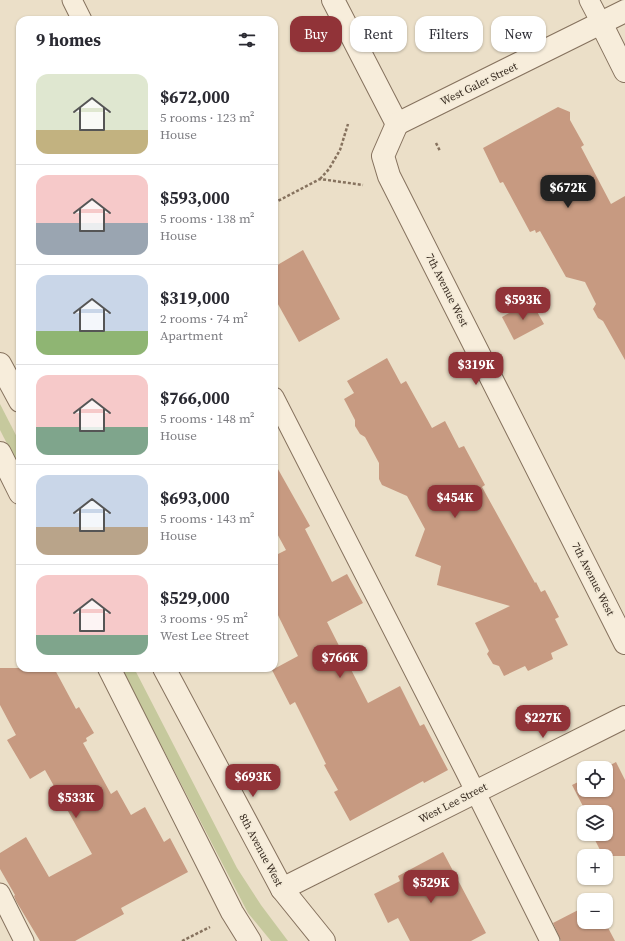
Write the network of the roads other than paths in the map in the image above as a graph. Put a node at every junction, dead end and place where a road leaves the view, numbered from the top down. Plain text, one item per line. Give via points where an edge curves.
1 (72, 0) edge
2 (332, 0) edge
3 (589, 0) edge
4 (625, 11) edge
5 (80, 16) edge
6 (601, 23) junction
7 (625, 71) edge
8 (397, 124) junction
9 (0, 364) edge
10 (16, 394) edge
11 (278, 405) edge
12 (0, 453) edge
13 (16, 485) edge
14 (625, 643) edge
15 (111, 672) edge
16 (166, 672) edge
17 (625, 717) edge
18 (475, 791) junction
19 (282, 889) junction
20 (0, 893) edge
21 (24, 941) edge
22 (250, 941) edge
23 (324, 941) edge
24 (550, 941) edge

1 - 5 lane
2 - 8 street
3 - 6 lane
4 - 6 street, West Galer Street
6 - 7 street
6 - 8 street, West Galer Street
8 - 14 street, 7th Avenue West via 383,156 389,176
9 - 10 street
11 - 18 lane
12 - 13 street
15 - 22 street via 232,912
16 - 19 street, 8th Avenue West
17 - 18 street, West Lee Street
18 - 19 street, West Lee Street
18 - 24 lane
19 - 23 street, 8th Avenue West
20 - 21 lane

